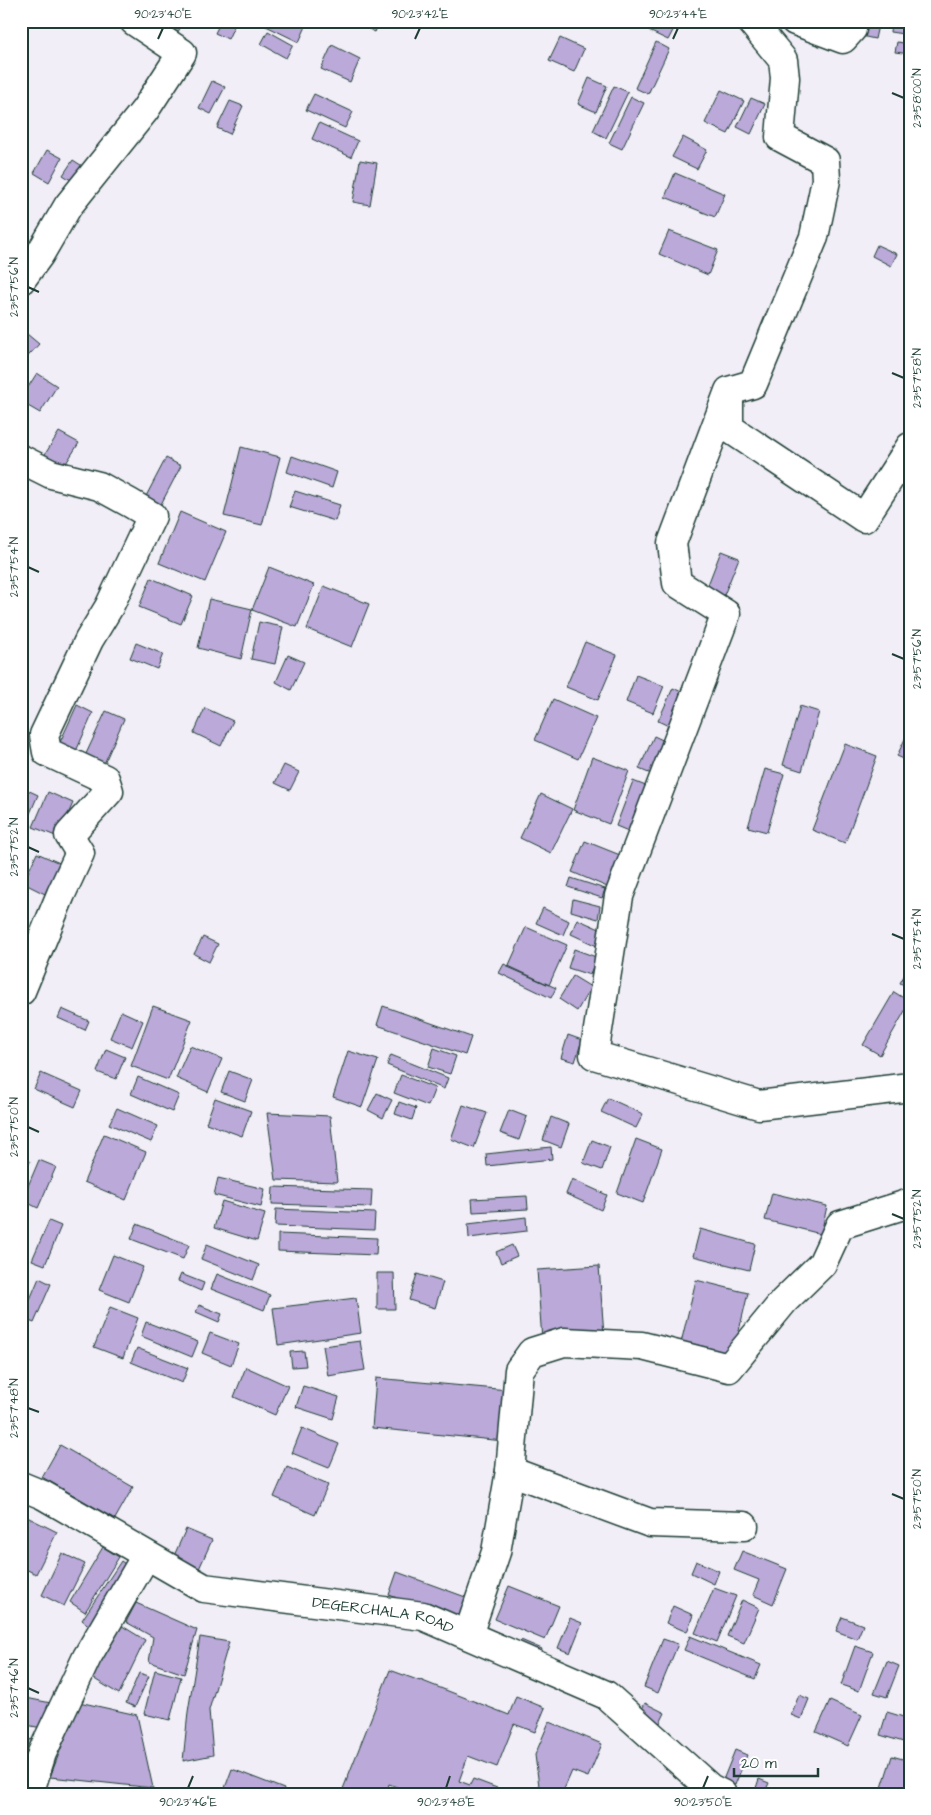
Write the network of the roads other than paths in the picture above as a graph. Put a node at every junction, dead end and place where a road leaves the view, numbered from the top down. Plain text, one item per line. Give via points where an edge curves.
1 (134, 21) edge
2 (751, 21) edge
3 (784, 21) edge
4 (795, 21) edge
5 (852, 29) dead end
6 (773, 48) junction
7 (21, 280) edge
8 (729, 392) junction
9 (910, 448) edge
10 (21, 458) edge
11 (21, 992) edge
12 (910, 1088) edge
13 (910, 1203) edge
14 (510, 1471) junction
15 (21, 1486) edge
16 (744, 1526) dead end
17 (140, 1566) dead end
18 (468, 1635) junction
19 (29, 1794) edge
20 (722, 1794) edge

1 - 7 street via 182,53 144,110 68,206
2 - 6 street
3 - 6 street
4 - 5 street via 843,39
6 - 8 street via 783,60 785,78 780,137 825,162 826,180 814,237 753,384
8 - 9 street via 729,428 864,518
8 - 12 street via 672,543 677,583 726,614 619,896 594,1055 759,1104
10 - 11 street via 51,474 98,486 152,516 44,735 47,752 105,779 109,791 69,835 80,853
13 - 14 street via 840,1225 822,1264 784,1301 729,1368 642,1346 564,1342 532,1352 519,1370
14 - 16 street via 650,1523
14 - 18 street via 496,1552
15 - 18 street, DEGERCHALA ROAD via 43,1495 204,1588 423,1616
17 - 19 street via 87,1657 42,1753
18 - 20 street, DEGERCHALA ROAD via 606,1695 710,1788

